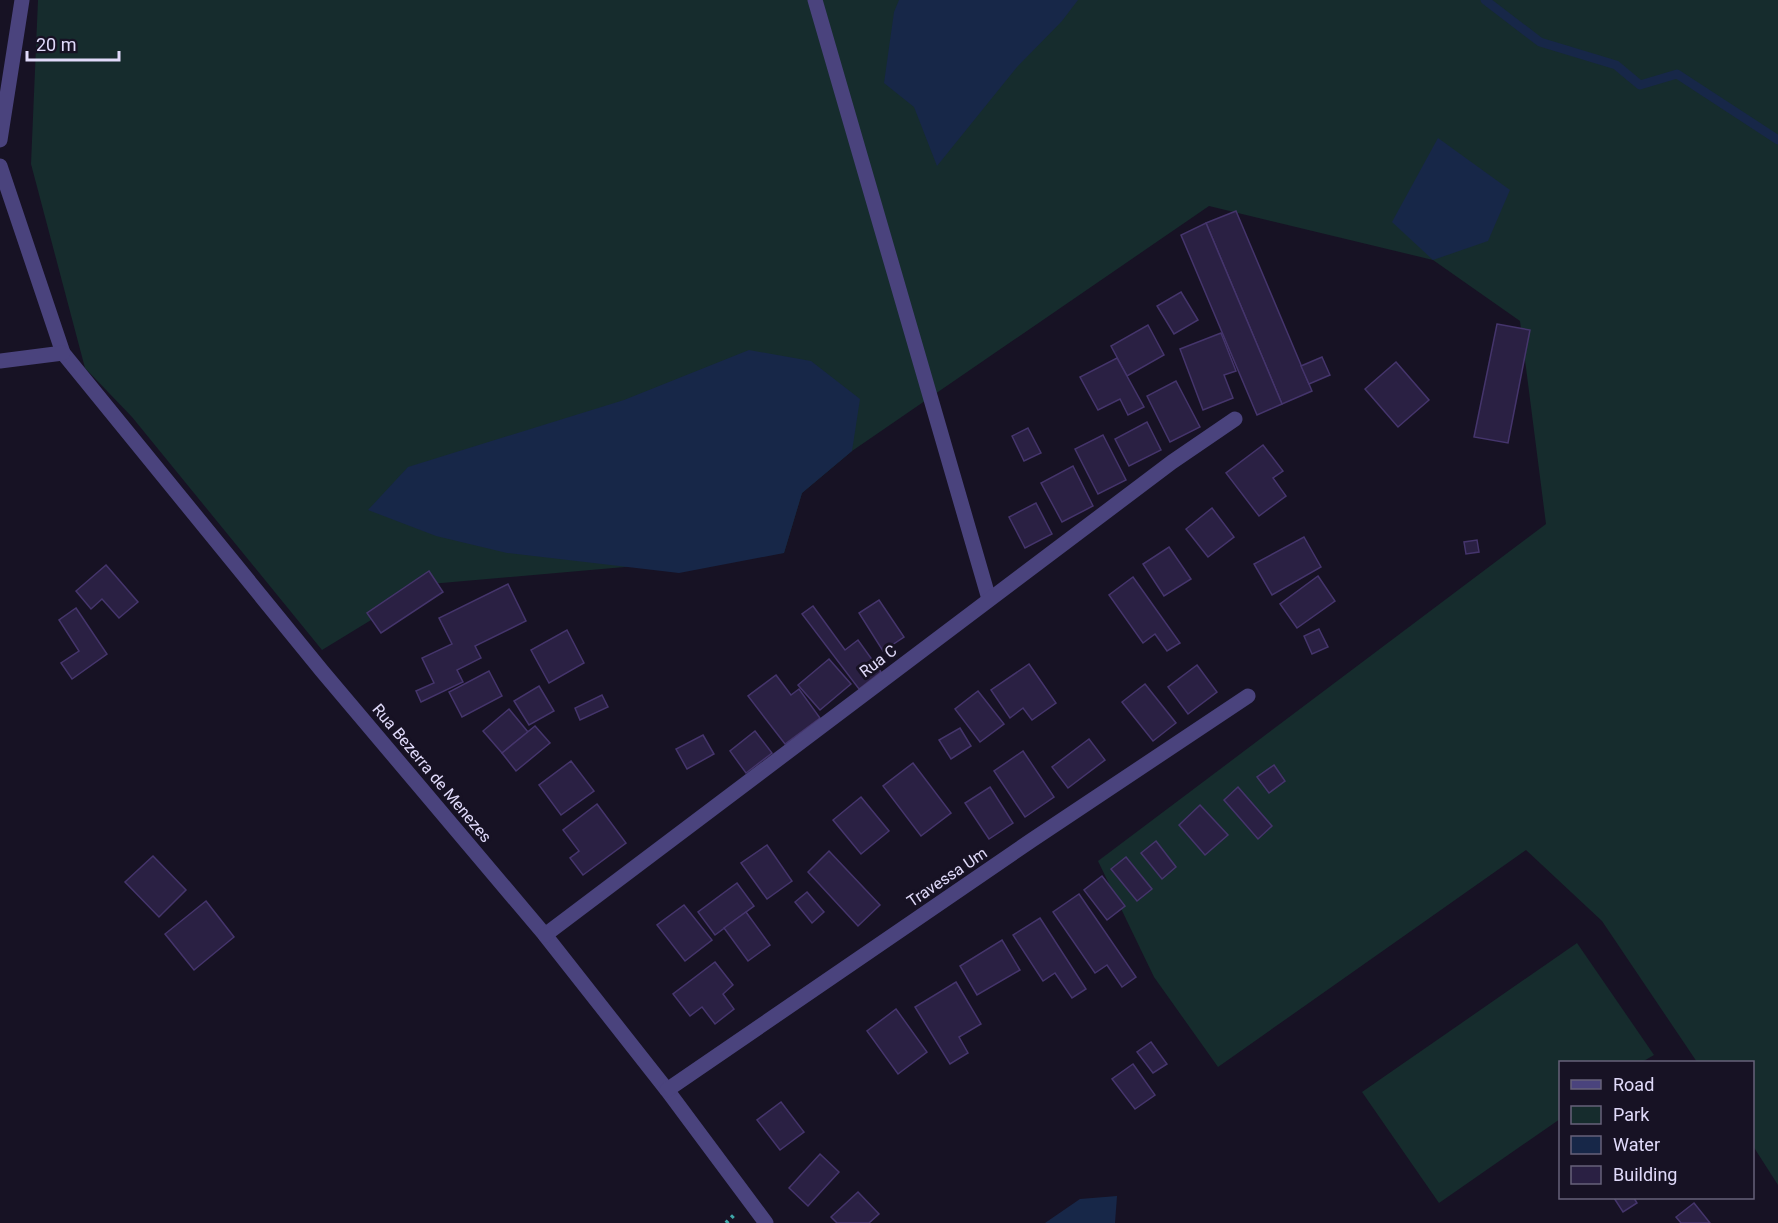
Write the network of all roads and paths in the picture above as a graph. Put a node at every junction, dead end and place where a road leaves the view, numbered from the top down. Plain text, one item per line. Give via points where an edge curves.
1 (22, 0) edge
2 (815, 0) edge
3 (0, 140) edge
4 (0, 166) edge
5 (63, 353) junction
6 (0, 362) edge
7 (1235, 419) dead end
8 (989, 599) junction
9 (1248, 696) dead end
10 (545, 935) junction
11 (667, 1090) junction
12 (766, 1223) edge

1 - 3 street
2 - 8 street
4 - 5 street
5 - 6 street
5 - 10 street, Rua Bezerra de Menezes via 315,662
7 - 8 street, Rua C
8 - 10 street, Rua C
9 - 11 street, Travessa Um
10 - 11 street, Rua Bezerra de Menezes
11 - 12 street, Rua Bezerra de Menezes

